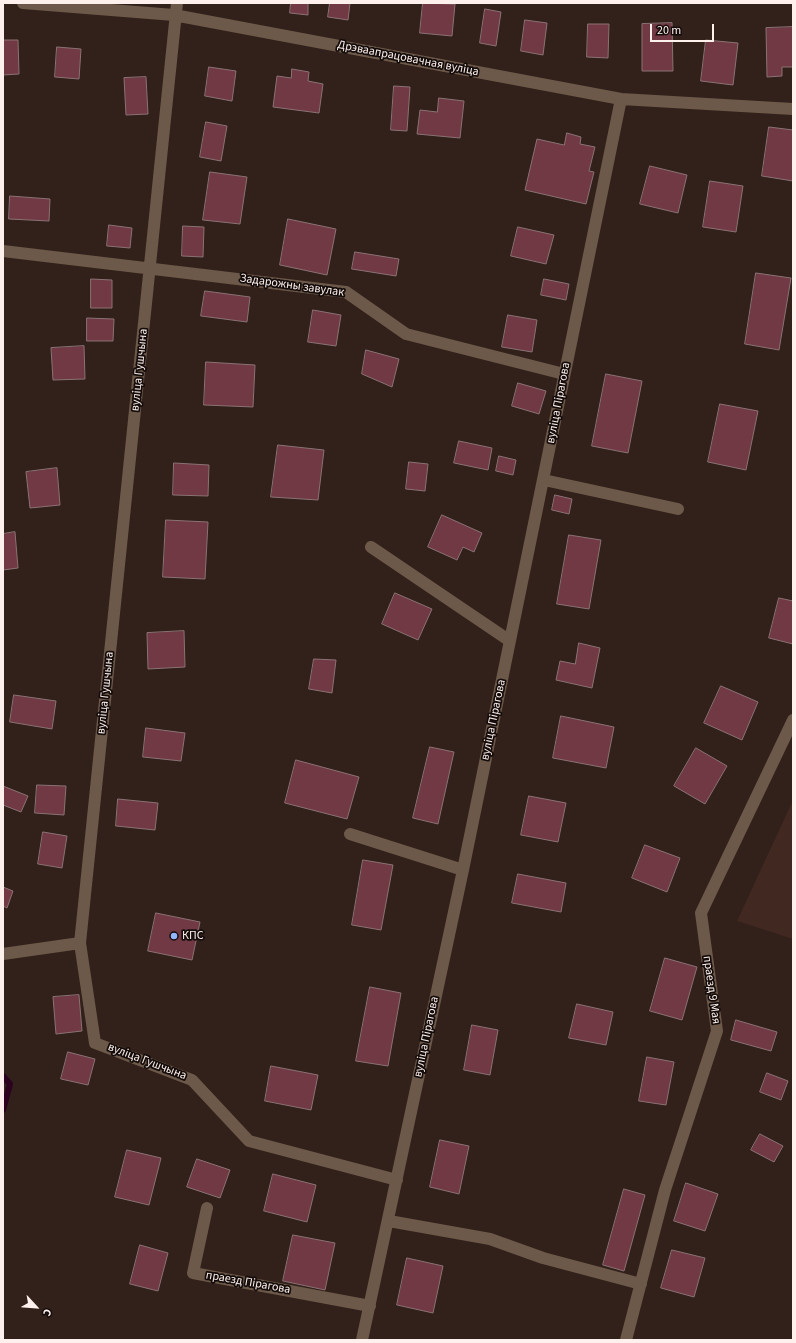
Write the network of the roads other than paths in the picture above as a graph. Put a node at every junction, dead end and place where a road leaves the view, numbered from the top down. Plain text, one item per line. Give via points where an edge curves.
1 (23, 3) edge
2 (177, 3) edge
3 (174, 15) junction
4 (621, 99) junction
5 (793, 109) edge
6 (3, 251) edge
7 (150, 268) junction
8 (564, 374) junction
9 (544, 480) junction
10 (678, 509) dead end
11 (371, 547) dead end
12 (510, 641) junction
13 (793, 720) edge
14 (350, 834) dead end
15 (463, 870) junction
16 (80, 942) junction
17 (3, 954) edge
18 (397, 1180) junction
19 (207, 1208) dead end
20 (389, 1221) junction
21 (641, 1284) junction
22 (370, 1306) junction
23 (362, 1340) edge
24 (626, 1340) edge

1 - 3 street, Дрэваапрацовачная вуліца
2 - 3 street, вуліца Гушчына
3 - 4 street, Дрэваапрацовачная вуліца
3 - 7 street, вуліца Гушчына
4 - 5 street, Дрэваапрацовачная вуліца
4 - 8 street, вуліца Пірагова
6 - 7 street, Задарожны завулак
7 - 8 street, Задарожны завулак via 346,292 406,334
7 - 16 street, вуліца Гушчына
8 - 9 street, вуліца Пірагова
9 - 10 street
9 - 12 street, вуліца Пірагова
11 - 12 street
12 - 15 street, вуліца Пірагова
13 - 21 street, праезд 9 Мая via 701,913 717,1031 665,1190
14 - 15 street
15 - 18 street, вуліца Пірагова
16 - 17 street
16 - 18 street, вуліца Гушчына via 95,1043 192,1080 249,1141
18 - 20 street, вуліца Пірагова
19 - 22 street, праезд Пірагова via 193,1273
20 - 21 street via 490,1238 543,1258
20 - 22 street, вуліца Пірагова
21 - 24 street, праезд 9 Мая
22 - 23 street, вуліца Пірагова

